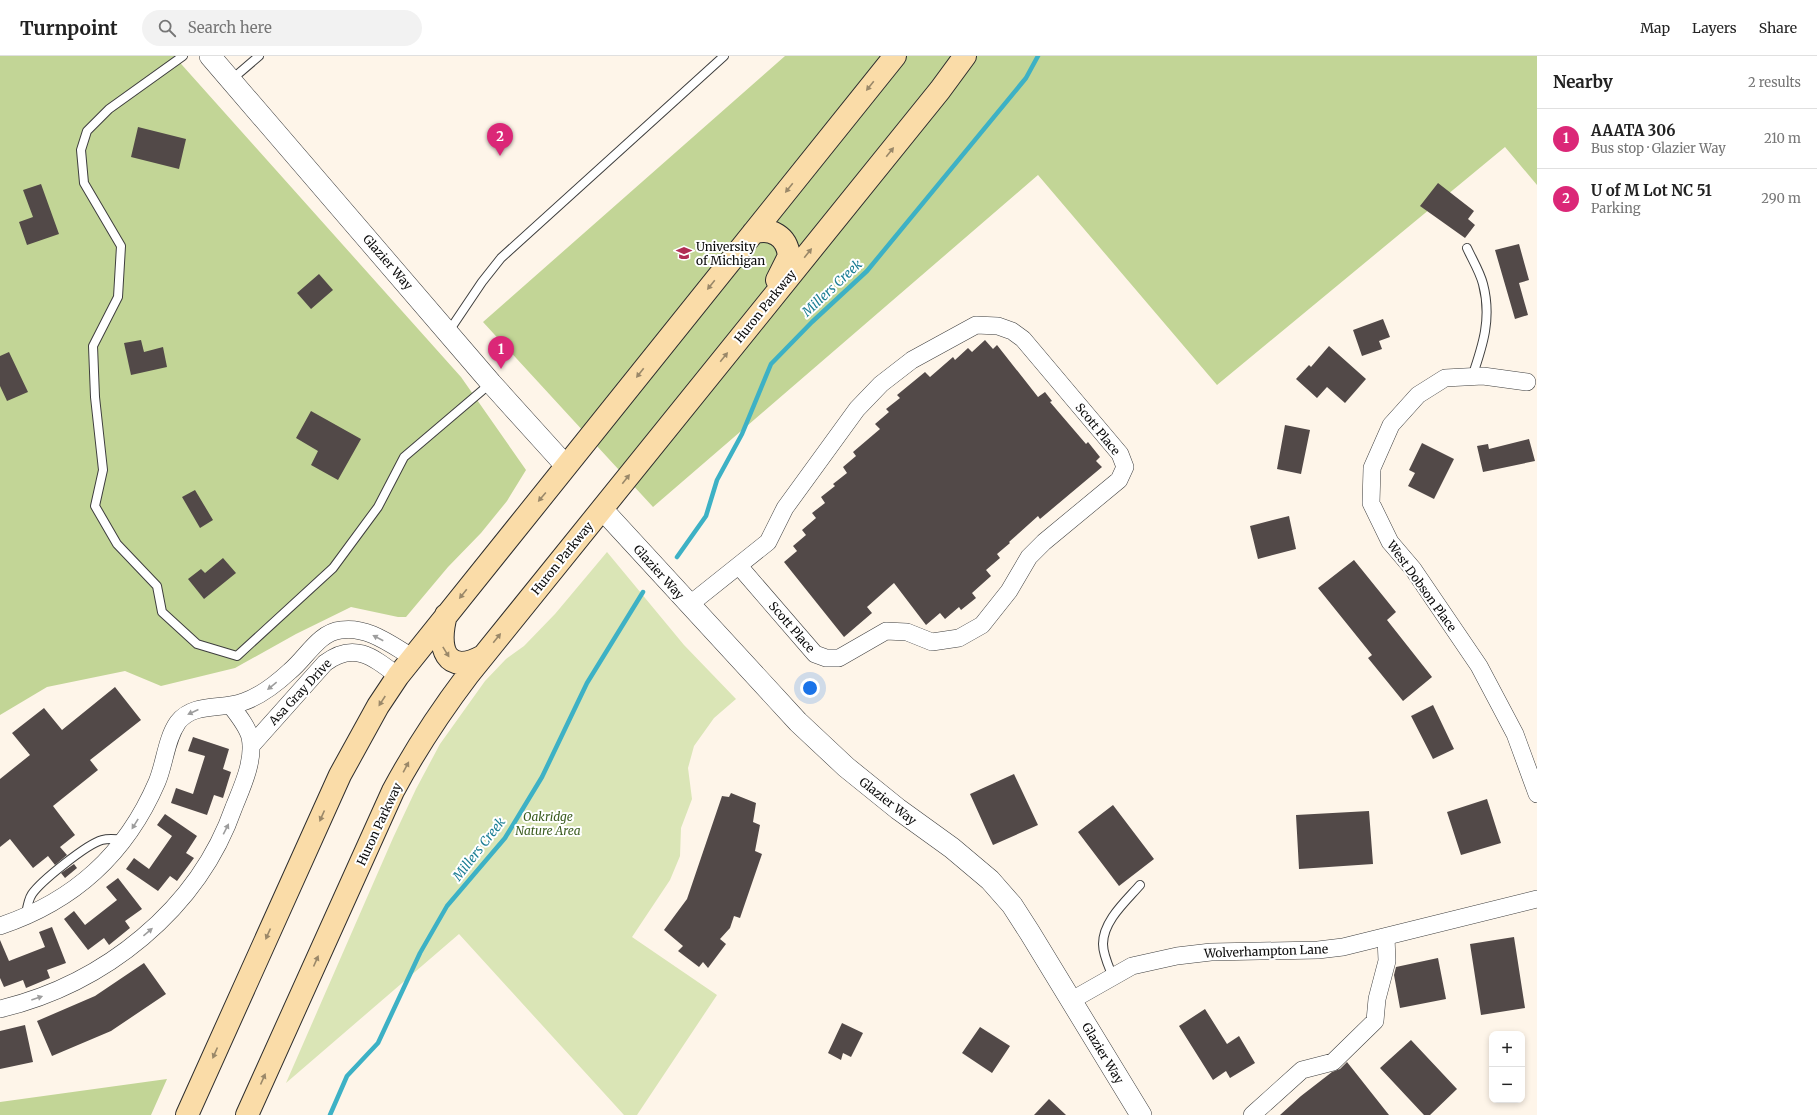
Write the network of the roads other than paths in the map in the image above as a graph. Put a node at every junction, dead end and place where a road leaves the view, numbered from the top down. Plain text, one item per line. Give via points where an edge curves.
1 (183, 56) edge
2 (210, 56) edge
3 (259, 56) edge
4 (724, 56) edge
5 (895, 56) edge
6 (965, 56) edge
7 (231, 80) junction
8 (753, 233) junction
9 (1467, 248) dead end
10 (757, 316) junction
11 (448, 332) junction
12 (1472, 377) junction
13 (1527, 382) dead end
14 (491, 383) junction
15 (566, 466) junction
16 (602, 509) junction
17 (739, 566) junction
18 (689, 605) junction
19 (446, 615) junction
20 (483, 656) junction
21 (412, 657) junction
22 (398, 676) junction
23 (231, 706) junction
24 (250, 746) junction
25 (1537, 794) edge
26 (125, 840) junction
27 (1140, 885) dead end
28 (1537, 899) edge
29 (26, 915) junction
30 (0, 926) edge
31 (1386, 937) junction
32 (1112, 977) junction
33 (1072, 1000) junction
34 (0, 1009) edge
35 (187, 1115) edge
36 (247, 1115) edge
37 (1141, 1115) edge
38 (1252, 1115) edge

1 - 14 lane via 109,109 87,131 81,150 84,183 121,246 118,297 93,346 95,398 103,470 95,506 117,544 157,586 162,612 197,644 237,656 333,568 378,507 404,457
2 - 7 street, Glazier Way
3 - 7 lane
4 - 11 lane via 501,258
5 -> 8 main road
10 -> 6 main road, Huron Parkway
7 - 11 street, Glazier Way
8 - 10 main road via 766,230 777,234 786,244 789,256
8 -> 15 main road
9 - 12 lane via 1483,284 1488,314 1485,336
16 -> 10 main road, Huron Parkway
11 - 14 street, Glazier Way
12 - 13 street, West Dobson Place
12 - 25 street, West Dobson Place via 1445,378 1418,395 1391,425 1372,468 1371,503 1390,542 1413,569 1479,666 1515,734
14 - 15 street, Glazier Way
15 -> 19 main road
16 - 18 street, Glazier Way
20 -> 16 main road, Huron Parkway
17 - 17 street, Scott Place via 768,542 785,508 857,409 881,384 912,360 976,325 998,326 1012,331 1023,339 1120,454 1125,467 1119,480 1029,556 1009,591 982,625 959,638 932,642 907,632 886,631 839,658 826,658 815,654
17 - 18 street, Scott Place
18 - 33 street, Glazier Way via 798,722 846,768 990,880 1016,911
19 -> 20 main road via 442,643 449,657 463,664
19 - 21 main road
36 -> 20 main road, Huron Parkway via 393,791 441,711
21 - 22 main road
21 -> 23 street, Asa Gray Drive via 371,634 354,628 338,630 329,633 317,643 291,671 266,691
22 - 24 street, Asa Gray Drive via 380,662 362,653 348,652 336,655 325,663
22 -> 35 main road via 340,775
23 - 24 street via 246,728
23 -> 26 street, Asa Gray Drive via 201,708 189,713 179,722 172,735 158,780
34 -> 24 street via 51,993 86,977 117,958 179,903 210,858 230,820 244,780
26 - 29 street, Asa Gray Drive via 104,864 81,884 57,900
26 - 29 lane via 102,840 86,848 46,879 31,895
27 - 32 lane via 1116,912 1106,928 1103,944
28 - 31 street, Wolverhampton Lane
29 - 30 street, Asa Gray Drive
31 - 32 street, Wolverhampton Lane via 1318,950 1210,952 1177,956 1132,966
31 - 38 street via 1387,961 1377,999 1375,1021 1333,1062 1302,1070
32 - 33 street, Wolverhampton Lane
33 - 37 street, Glazier Way

